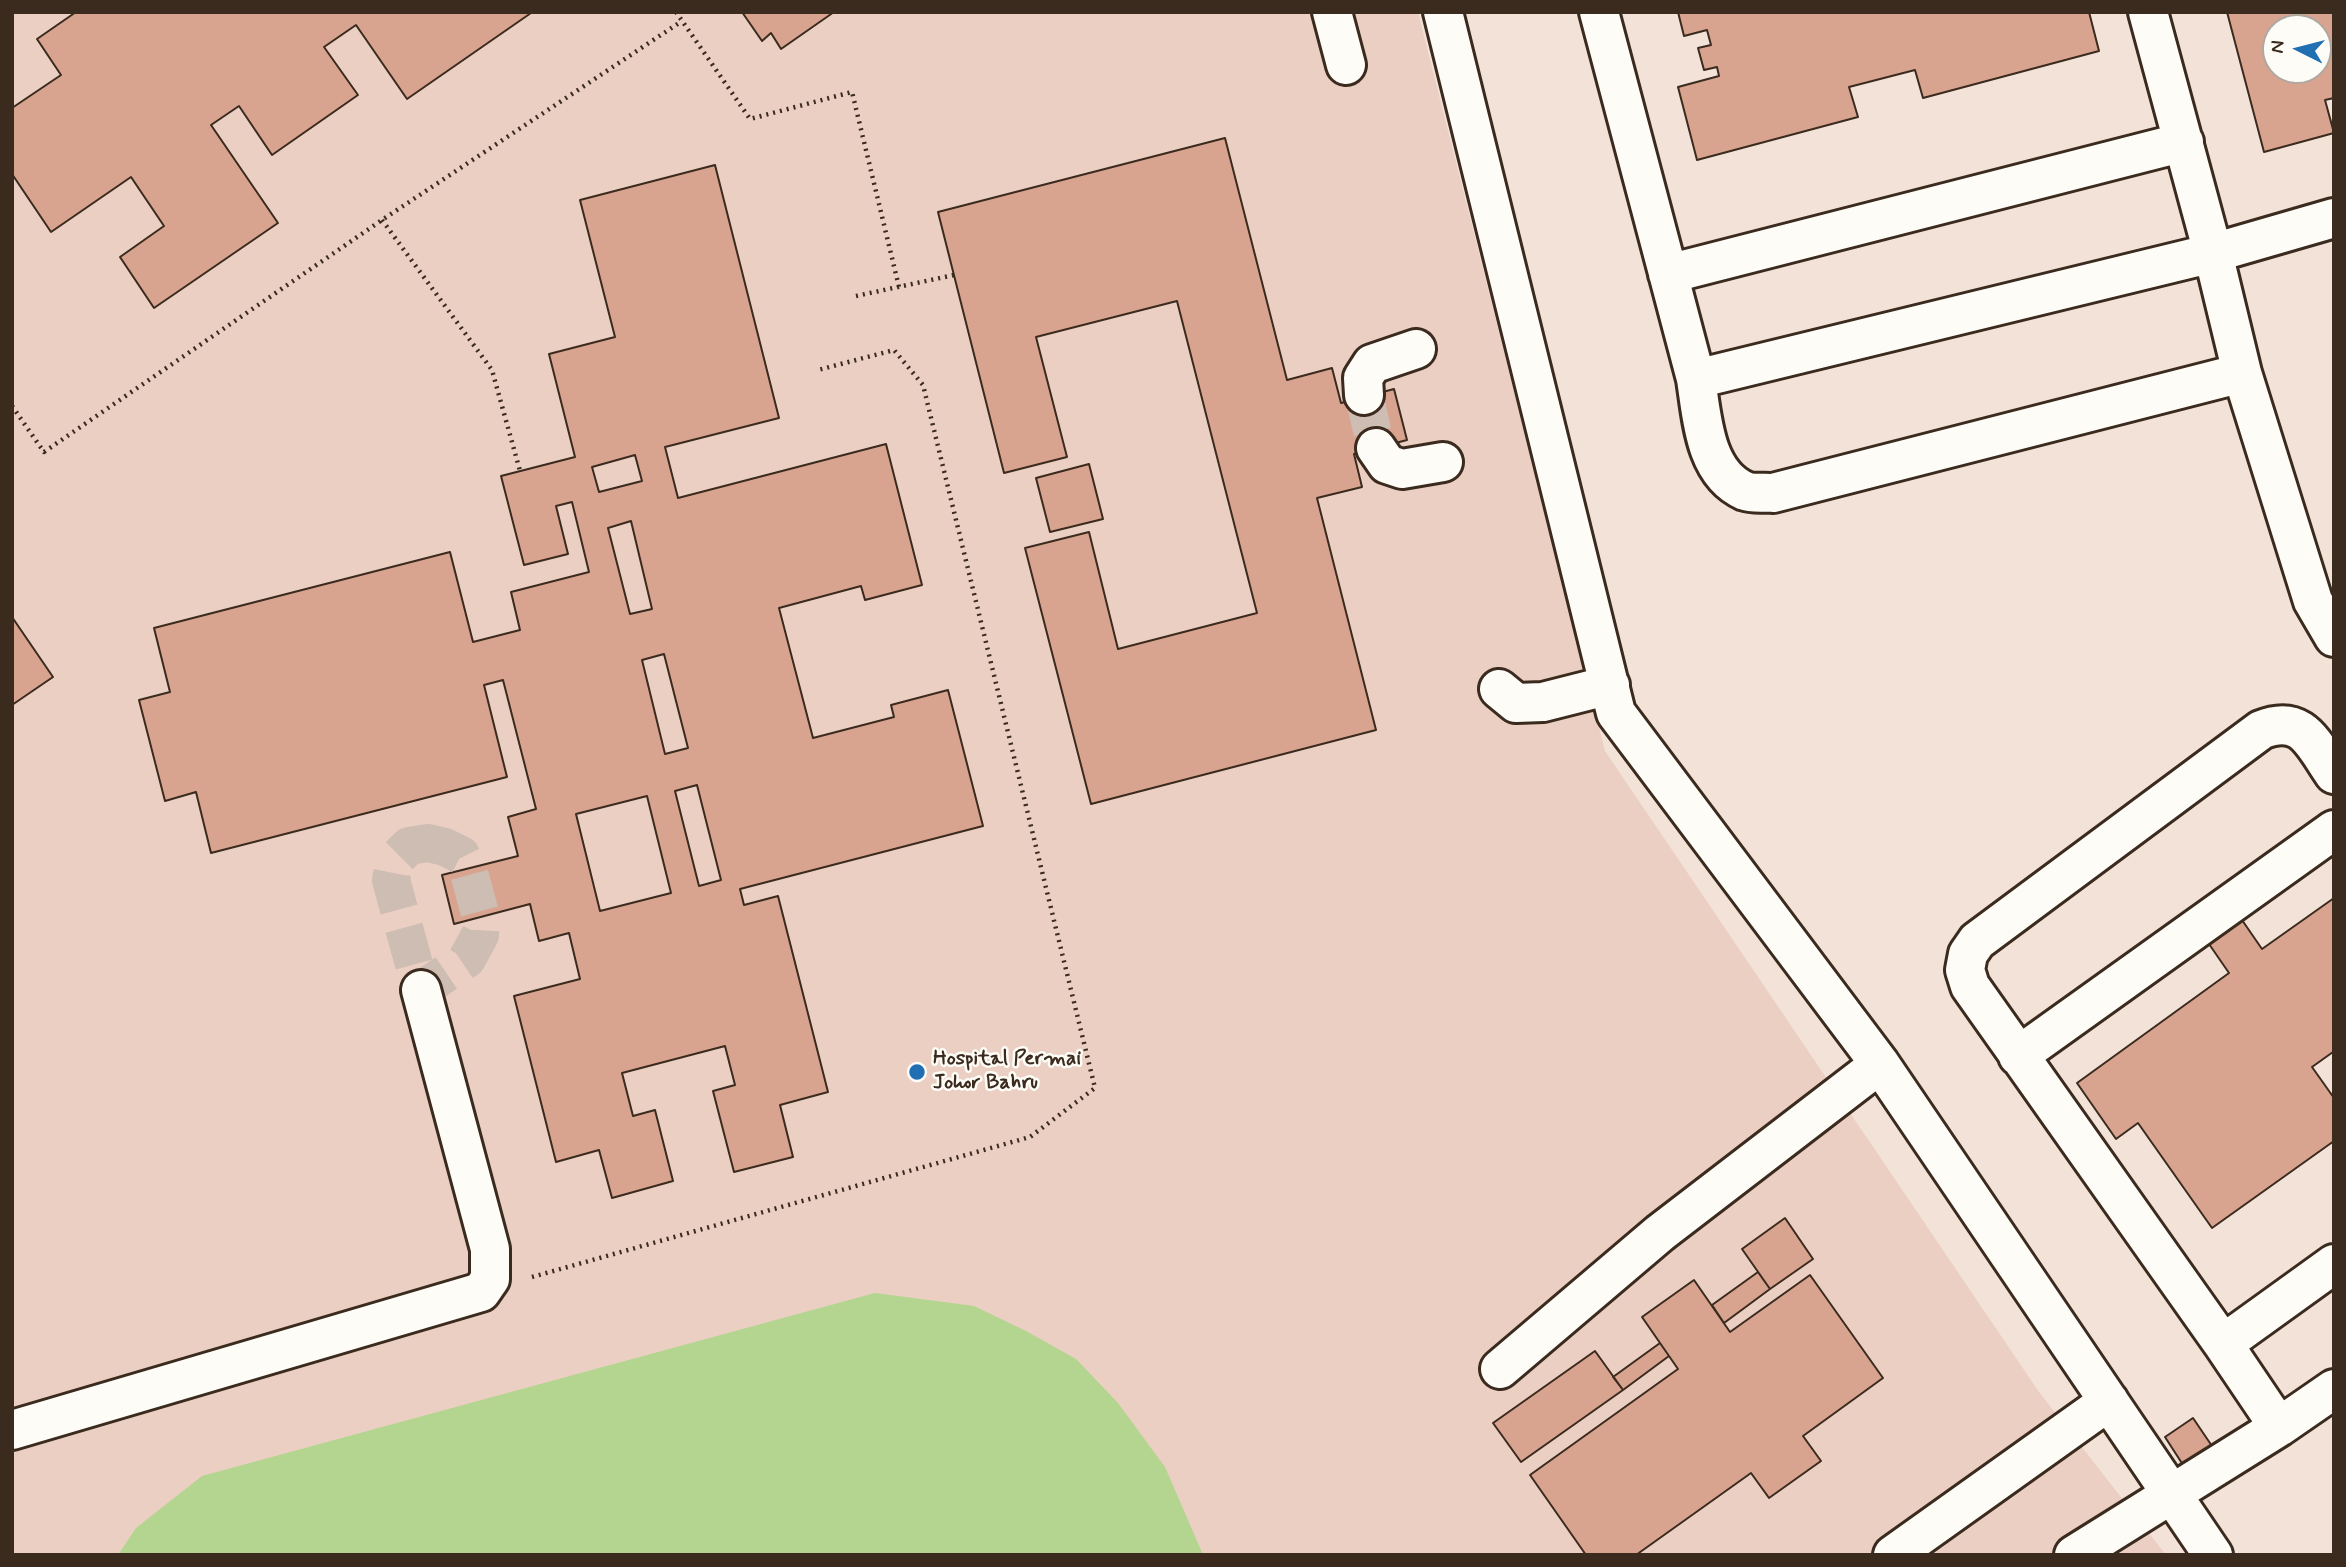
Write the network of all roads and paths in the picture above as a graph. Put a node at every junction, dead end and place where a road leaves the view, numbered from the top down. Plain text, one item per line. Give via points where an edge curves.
1 (676, 12) edge
2 (1332, 12) edge
3 (1443, 12) edge
4 (1599, 12) edge
5 (2148, 12) edge
6 (682, 21) junction
7 (1346, 65) dead end
8 (2183, 142) junction
9 (2334, 218) edge
10 (382, 220) junction
11 (2213, 253) junction
12 (1668, 274) junction
13 (954, 275) dead end
14 (899, 287) junction
15 (856, 296) dead end
16 (1416, 349) dead end
17 (818, 370) dead end
18 (2242, 373) junction
19 (1696, 379) junction
20 (1364, 396) tunnel mouth
21 (12, 407) edge
22 (1376, 448) tunnel mouth
23 (1443, 463) dead end
24 (520, 471) dead end
25 (2334, 637) edge
26 (1610, 685) junction
27 (1499, 689) dead end
28 (2334, 774) edge
29 (2334, 830) edge
30 (421, 990) dead end
31 (2018, 1056) junction
32 (1880, 1064) junction
33 (2334, 1264) edge
34 (481, 1292) junction
35 (2223, 1344) junction
36 (1500, 1369) dead end
37 (2334, 1389) edge
38 (2109, 1401) junction
39 (2279, 1427) junction
40 (12, 1430) edge
41 (2171, 1493) junction
42 (1893, 1555) edge
43 (2074, 1555) edge
44 (2213, 1555) edge

1 - 6 path
2 - 7 street
3 - 26 street
4 - 12 street
5 - 8 street
6 - 10 path
6 - 14 path via 750,120 852,92
8 - 11 street
8 - 12 street
9 - 11 street
10 - 21 path via 44,452
10 - 24 path via 492,370
11 - 18 street
11 - 19 street
12 - 19 street
13 - 14 path
14 - 15 path
16 - 20 street via 1372,365 1363,378
17 - 34 path via 894,350 923,385 1095,1088 1030,1137
18 - 19 street via 1773,493 1746,491 1721,474 1707,441
18 - 25 street via 2313,601
22 - 23 street via 1387,464 1402,469
26 - 27 street via 1543,702 1516,703
26 - 32 street via 1616,713
28 - 31 street via 2305,733 2292,724 2261,730 1977,941 1965,970 1970,986
29 - 31 street
30 - 34 street via 490,1249 490,1279
31 - 35 street
32 - 36 street via 1660,1233
32 - 38 street
33 - 35 street
34 - 40 street
35 - 39 street
37 - 39 street
38 - 41 street
38 - 42 street
39 - 41 street
41 - 43 street
41 - 44 street

